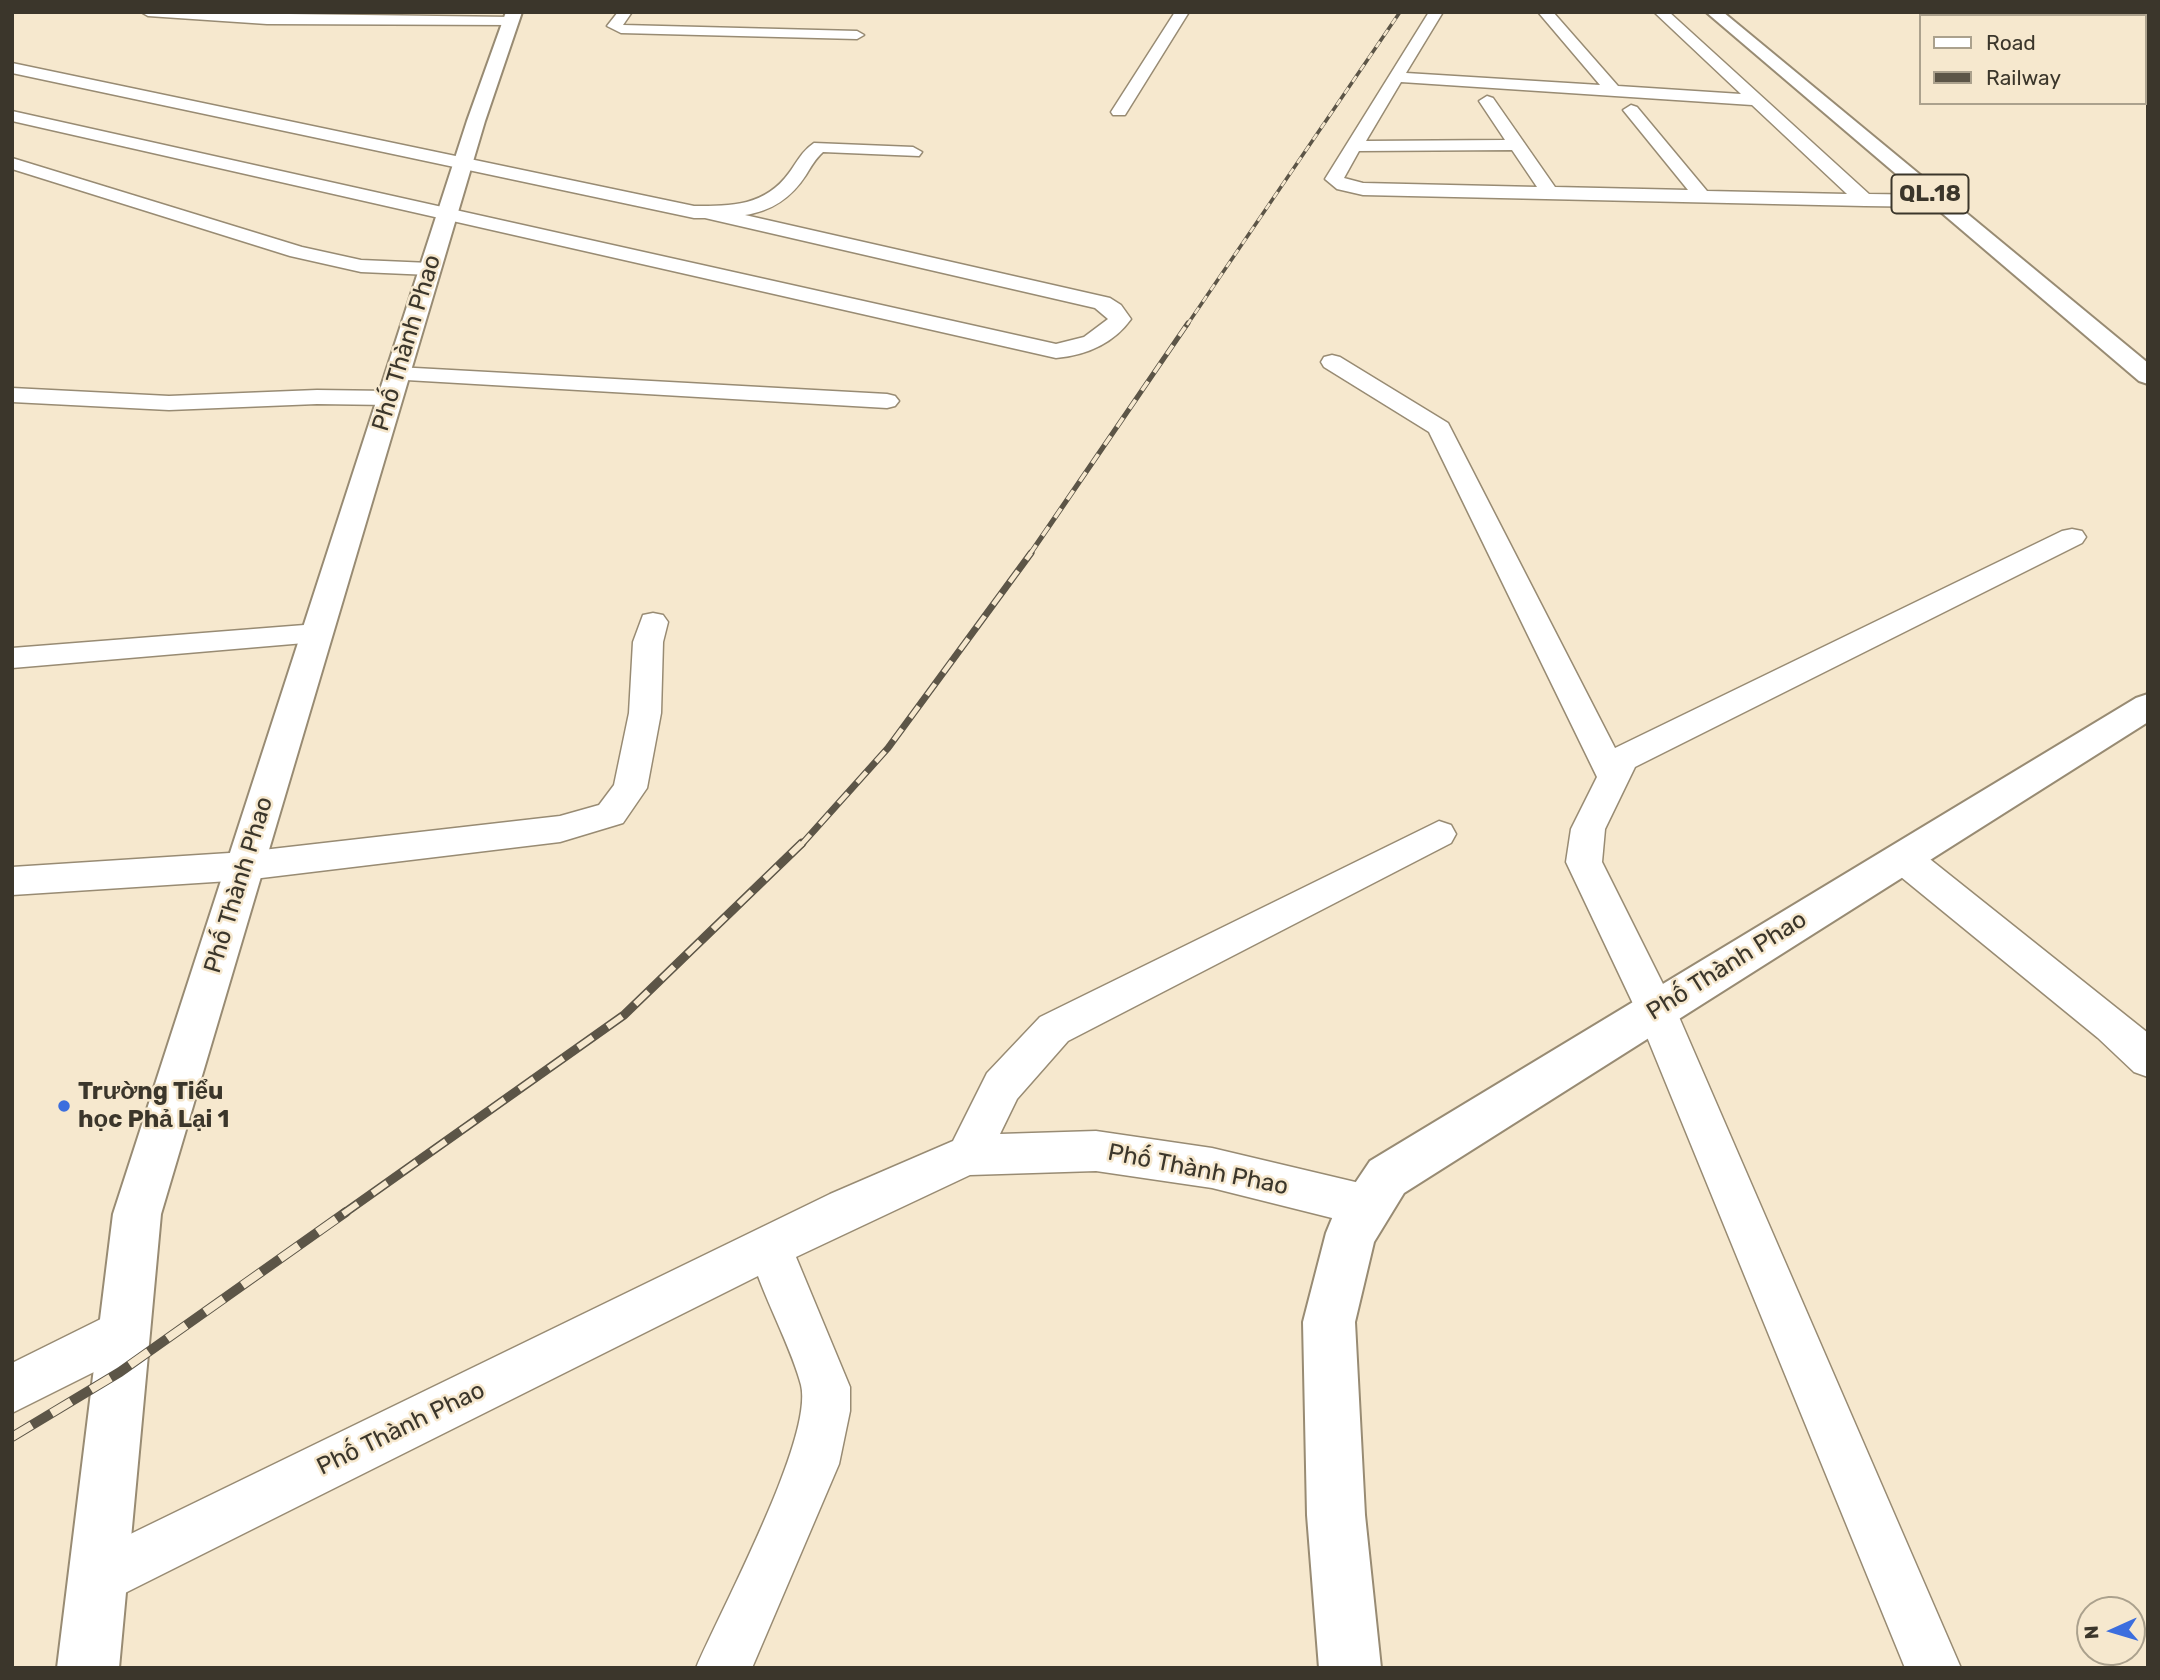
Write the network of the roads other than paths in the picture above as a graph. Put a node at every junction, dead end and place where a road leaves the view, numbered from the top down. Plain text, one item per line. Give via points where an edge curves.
1 (148, 12) edge
2 (625, 12) edge
3 (1182, 12) edge
4 (1436, 12) edge
5 (1545, 12) edge
6 (1661, 12) edge
7 (1713, 12) edge
8 (512, 16) edge
9 (768, 19) dead end
10 (753, 33) junction
11 (857, 35) dead end
12 (12, 68) edge
13 (1396, 77) junction
14 (1613, 91) junction
15 (1757, 100) junction
16 (1488, 101) dead end
17 (1631, 110) dead end
18 (1119, 112) dead end
19 (12, 116) edge
20 (1518, 145) junction
21 (1354, 146) junction
22 (913, 152) dead end
23 (12, 163) edge
24 (462, 165) junction
25 (1550, 193) junction
26 (1702, 196) junction
27 (1865, 200) junction
28 (1938, 201) junction
29 (448, 210) junction
30 (705, 212) junction
31 (430, 269) junction
32 (1332, 362) dead end
33 (2148, 376) edge
34 (394, 386) junction
35 (12, 395) edge
36 (887, 401) dead end
37 (2072, 537) dead end
38 (653, 621) dead end
39 (317, 634) junction
40 (12, 658) edge
41 (2148, 706) edge
42 (1613, 776) junction
43 (1439, 834) dead end
44 (1903, 858) junction
45 (245, 866) junction
46 (12, 881) edge
47 (1656, 1010) junction
48 (2148, 1059) edge
49 (968, 1155) junction
50 (1368, 1206) junction
51 (769, 1248) junction
52 (125, 1331) junction
53 (12, 1390) edge
54 (98, 1578) junction
55 (88, 1668) edge
56 (724, 1668) edge
57 (1350, 1668) edge
58 (1933, 1668) edge

1 - 8 street via 280,20
2 - 10 street via 614,26
3 - 18 street
4 - 13 street
5 - 14 street
6 - 15 street
7 - 28 main road, QL.18
8 - 24 main road, Phố Thành Phao
9 - 10 street
10 - 11 street
12 - 24 street
13 - 14 street
13 - 21 street
14 - 15 street
15 - 27 street
16 - 20 street
17 - 26 street
19 - 29 street
20 - 21 street
20 - 25 street
21 - 25 street via 1334,179 1347,187
22 - 30 street via 820,147 774,202 738,211
23 - 31 street via 297,252 360,266
24 - 29 main road, Phố Thành Phao
24 - 30 street
25 - 26 street
26 - 27 street
27 - 28 street
28 - 33 main road, QL.18
29 - 30 street via 1056,351 1082,348 1120,319 1102,303
29 - 31 main road, Phố Thành Phao
31 - 34 main road, Phố Thành Phao
32 - 42 street via 1439,428
34 - 35 street via 317,397 169,403
34 - 36 street
34 - 39 main road, Phố Thành Phao
37 - 42 street via 1622,758
38 - 45 street via 645,713 630,788 611,814 560,829
39 - 40 street
39 - 45 main road, Phố Thành Phao
41 - 44 main road, Phố Thành Phao
42 - 47 street via 1588,829 1584,862
43 - 49 street via 1054,1029 1002,1086
44 - 47 main road, Phố Thành Phao
44 - 48 street
45 - 46 street
45 - 52 main road, Phố Thành Phao via 137,1214
47 - 50 main road, Phố Thành Phao via 1387,1177
47 - 58 street
49 - 50 street, Phố Thành Phao via 1096,1151 1155,1158
49 - 51 street, Phố Thành Phao
50 - 57 main road via 1351,1233 1329,1322 1336,1515
51 - 54 street, Phố Thành Phao
51 - 56 street via 825,1387 825,1411 814,1464
52 - 53 street
52 - 54 main road, Phố Thành Phao
54 - 55 main road

